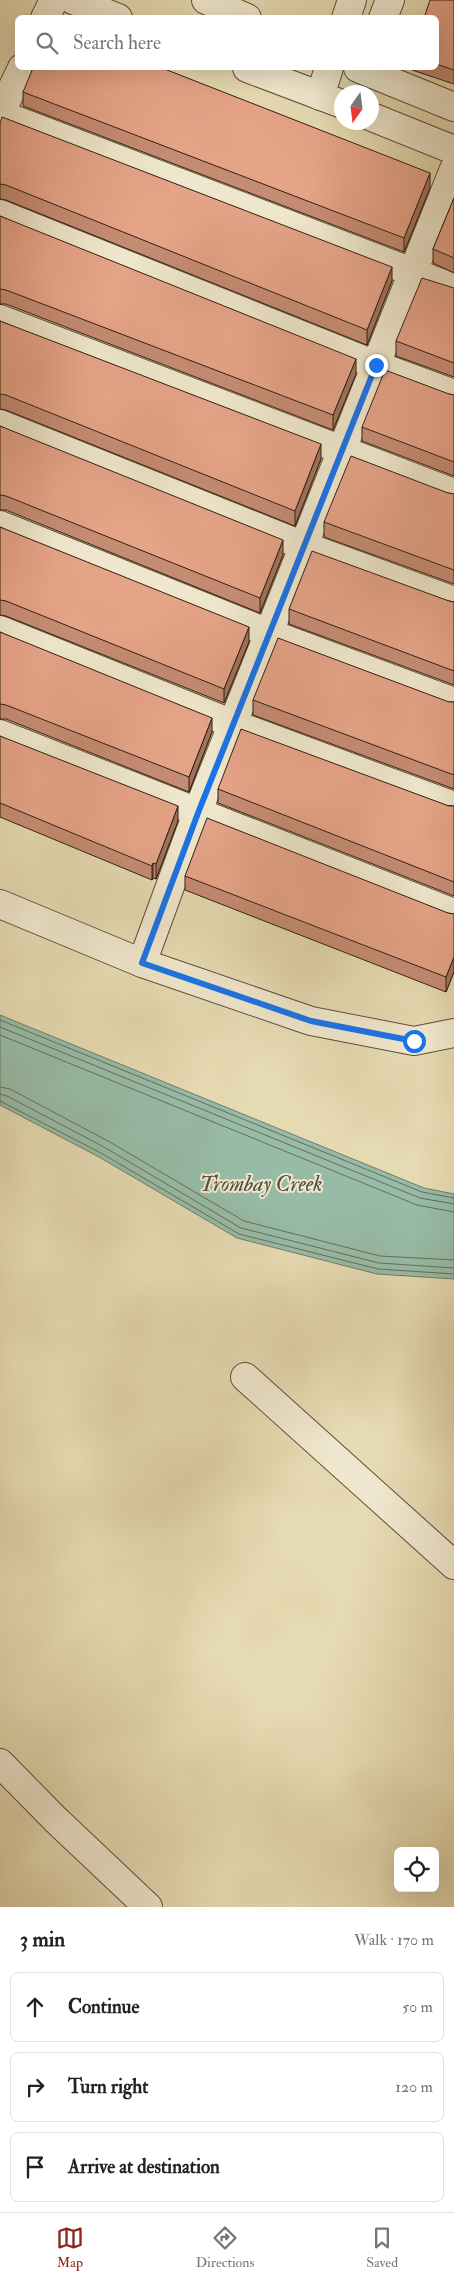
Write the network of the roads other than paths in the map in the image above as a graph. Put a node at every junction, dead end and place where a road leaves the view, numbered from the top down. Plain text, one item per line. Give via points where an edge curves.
1 (54, 0) edge
2 (73, 0) edge
3 (206, 0) edge
4 (352, 0) edge
5 (390, 0) edge
6 (46, 15) edge
7 (110, 15) edge
8 (240, 15) edge
9 (347, 15) edge
10 (385, 15) edge
11 (21, 70) edge
12 (252, 70) edge
13 (329, 70) edge
14 (360, 74) edge
15 (331, 100) edge
16 (454, 107) edge
17 (379, 120) edge
18 (454, 150) edge
19 (454, 169) edge
20 (0, 214) edge
21 (414, 272) junction
22 (454, 288) edge
23 (0, 320) edge
24 (376, 365) junction
25 (454, 394) edge
26 (0, 424) edge
27 (342, 450) junction
28 (454, 493) edge
29 (0, 526) edge
30 (304, 546) junction
31 (454, 601) edge
32 (0, 630) edge
33 (269, 633) junction
34 (454, 702) edge
35 (233, 724) junction
36 (0, 734) edge
37 (454, 806) edge
38 (198, 813) junction
39 (0, 904) edge
40 (454, 913) edge
41 (142, 963) junction
42 (454, 1032) edge
43 (245, 1377) dead end
44 (454, 1565) edge
45 (0, 1763) edge
46 (148, 1907) edge

1 - 6 street
2 - 7 street
3 - 8 street
4 - 9 street
5 - 10 street
11 - 21 street via 0,114
12 - 15 street
13 - 15 street
14 - 16 street
17 - 18 street
19 - 21 street
20 - 24 street
21 - 22 street
21 - 24 street
23 - 27 street
24 - 25 street
24 - 27 street
26 - 30 street
27 - 28 street
27 - 30 street
29 - 33 street
30 - 31 street
30 - 33 street
32 - 35 street
33 - 34 street
33 - 35 street
35 - 37 street
35 - 38 street
36 - 38 street
38 - 40 street
38 - 41 street
39 - 41 street
41 - 42 street via 311,1021 414,1041
43 - 44 street
45 - 46 street

